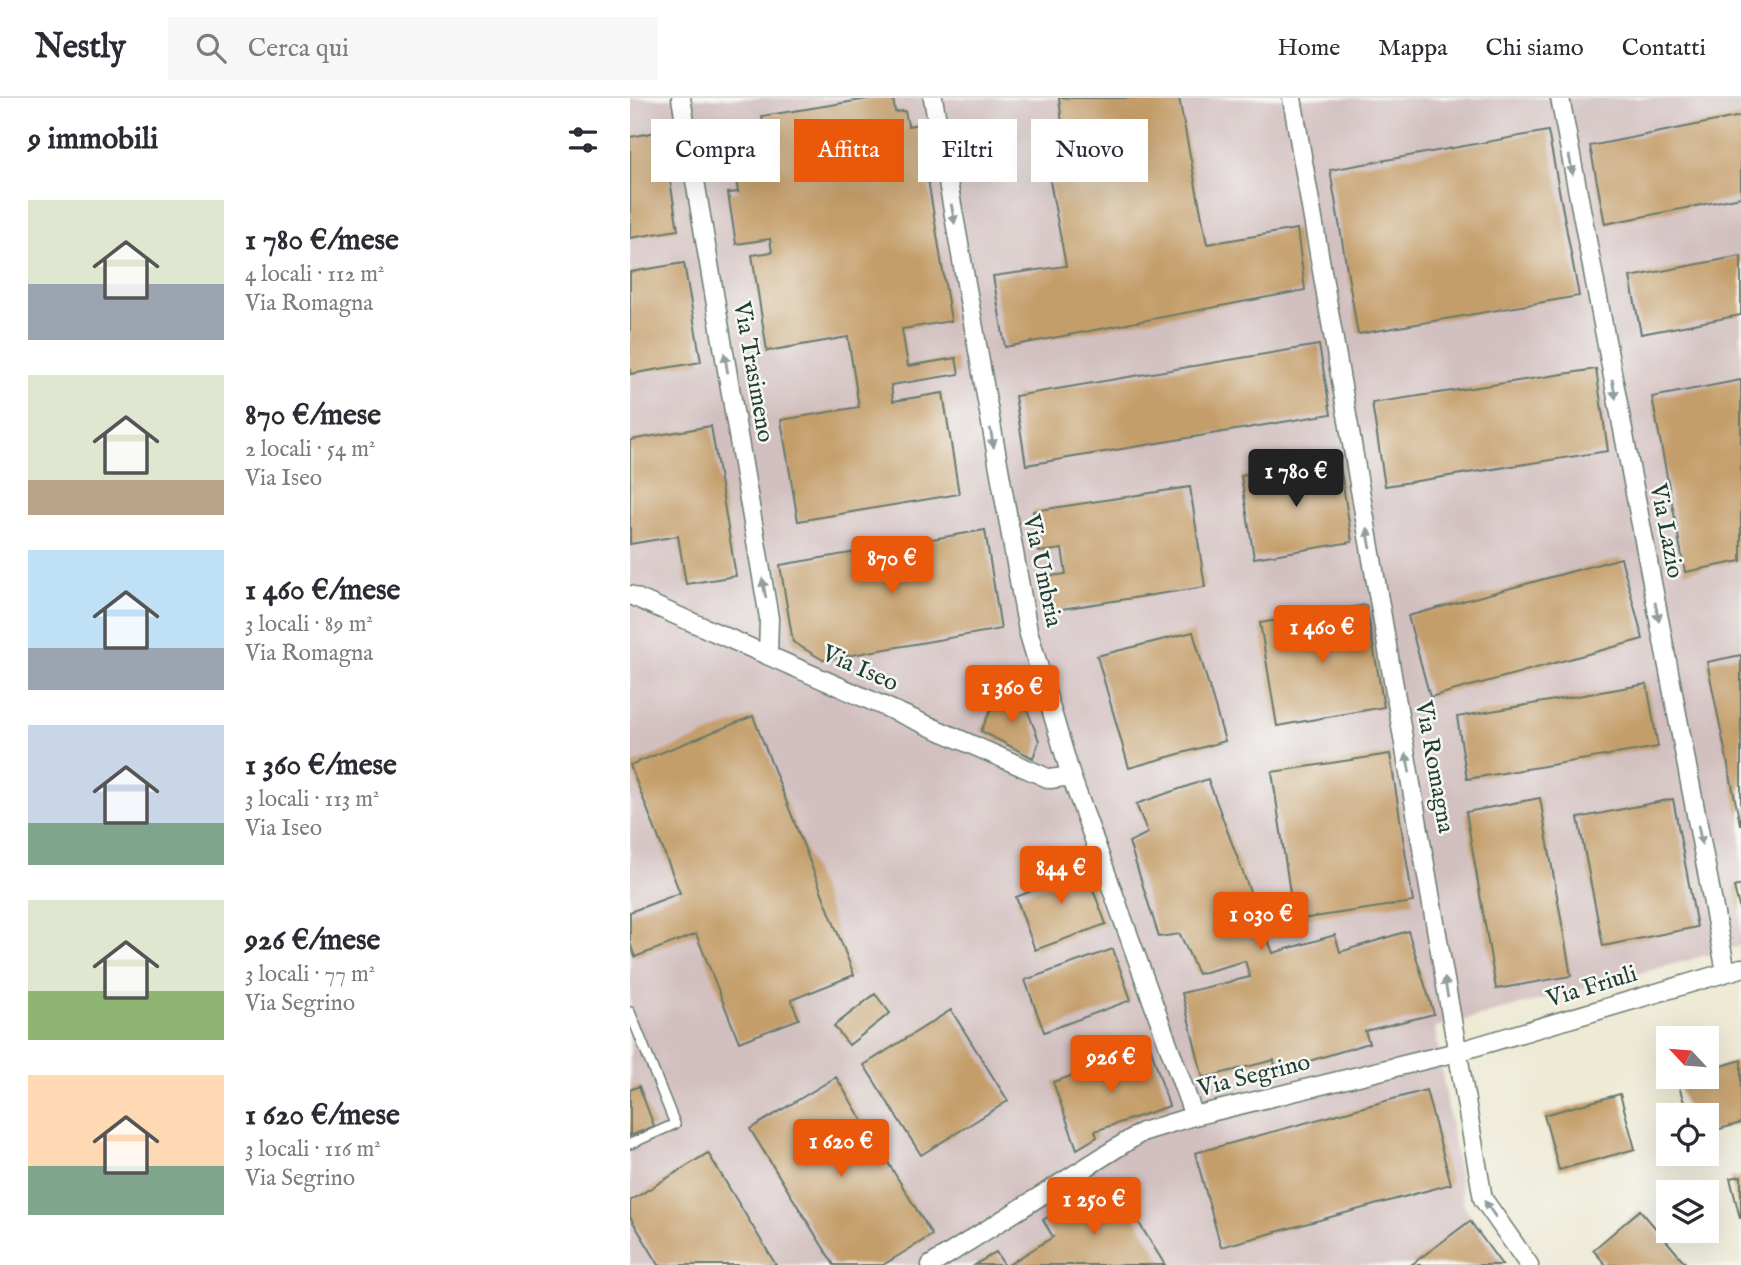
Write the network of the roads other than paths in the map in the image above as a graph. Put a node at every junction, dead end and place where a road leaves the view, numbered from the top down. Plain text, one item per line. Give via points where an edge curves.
1 (681, 98) edge
2 (933, 98) edge
3 (1292, 98) edge
4 (1560, 98) edge
5 (630, 595) edge
6 (768, 655) junction
7 (1071, 776) junction
8 (1734, 970) edge
9 (630, 1012) edge
10 (1457, 1052) junction
11 (1194, 1116) junction
12 (630, 1144) edge
13 (931, 1265) edge
14 (1529, 1265) edge

6 -> 1 street, Via Trasimeno via 769,618
2 -> 7 street, Via Umbria via 1016,578
10 -> 3 street, Via Romagna
4 -> 8 street, Via Lazio
5 - 6 street, Via Iseo
6 - 7 street, Via Iseo via 1050,779
7 - 11 street, Via Umbria
8 - 10 street, Via Friuli
9 - 12 lane via 675,1124
10 - 11 street, Via Segrino
14 -> 10 street, Via Romagna via 1483,1199
11 - 13 street, Via Segrino via 1142,1132

